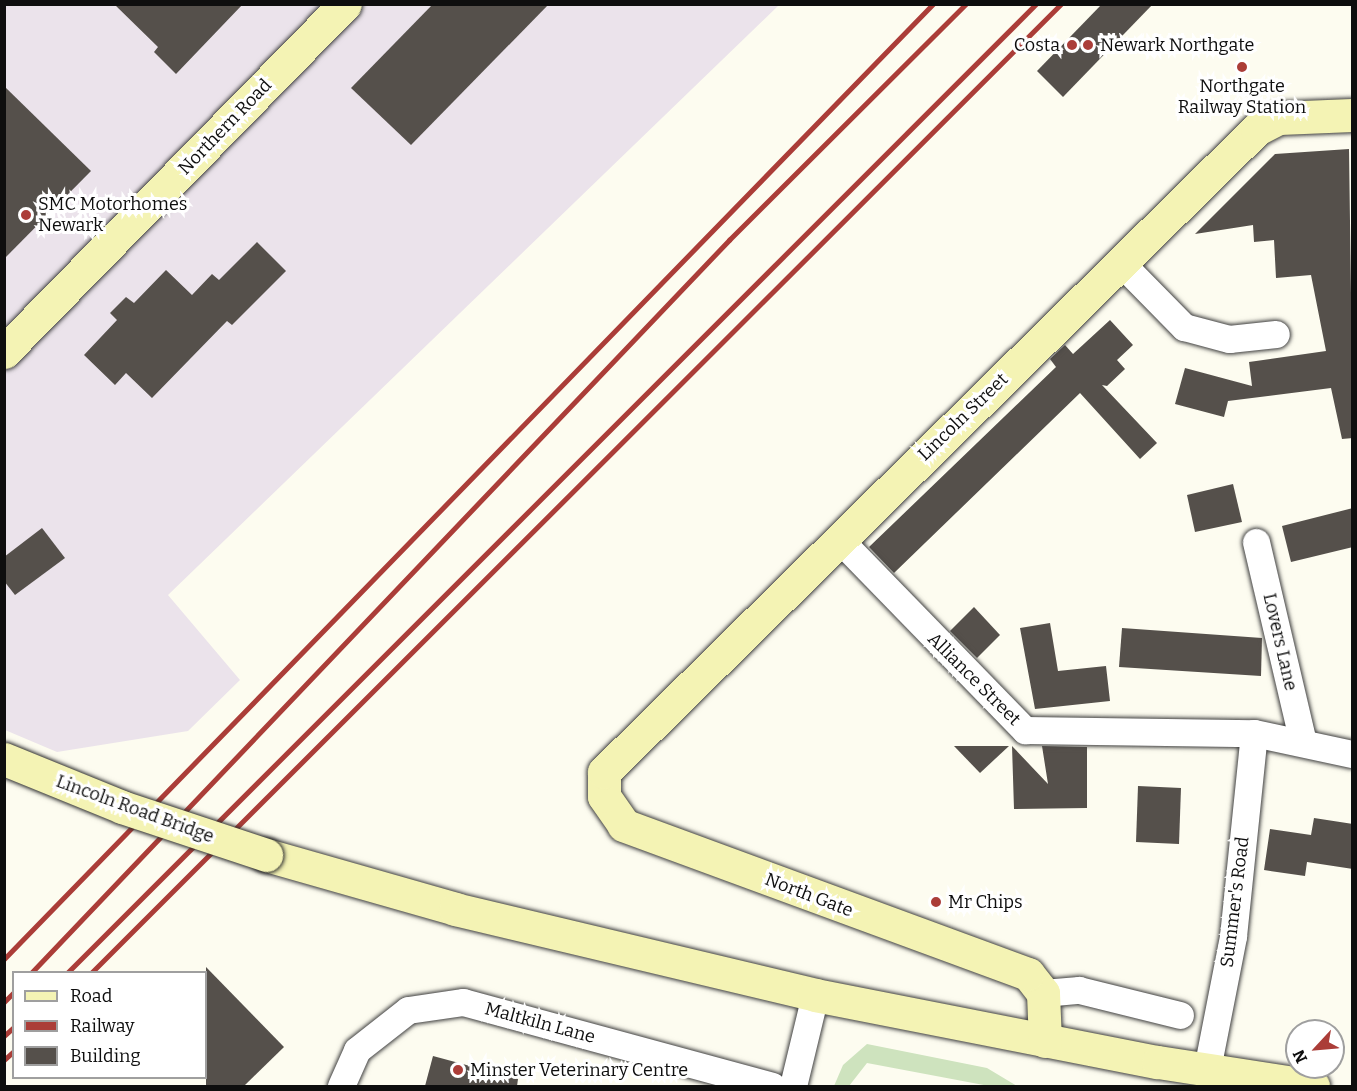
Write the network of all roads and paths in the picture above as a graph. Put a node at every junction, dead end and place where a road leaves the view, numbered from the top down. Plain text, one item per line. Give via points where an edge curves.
1 (345, 4) edge
2 (1350, 114) edge
3 (1121, 263) junction
4 (1276, 334) dead end
5 (4, 352) edge
6 (838, 539) junction
7 (1254, 556) dead end
8 (1254, 733) junction
9 (1303, 742) junction
10 (1353, 753) edge
11 (4, 759) edge
12 (604, 772) joint
13 (1043, 993) junction
14 (815, 995) junction
15 (1180, 1015) dead end
16 (1045, 1041) junction
17 (1207, 1069) junction
18 (341, 1086) edge
19 (772, 1086) edge
20 (793, 1086) edge
21 (1313, 1086) edge

1 - 5 street, Northern Road
2 - 3 street, Lincoln Street via 1279,118 1257,129
3 - 4 street via 1184,327 1229,339
3 - 6 street, Lincoln Street
6 - 8 street, Alliance Street via 1025,730
6 - 12 street, Lincoln Street
7 - 9 street, Lovers Lane
8 - 9 street, Alliance Street
8 - 17 street, Summer's Road via 1233,936
9 - 10 street, Alliance Street
11 - 14 street, Lincoln Road Bridge, bridge via 122,807 266,855 455,909
12 - 13 street, North Gate via 604,796 624,825 1028,974
13 - 15 street via 1079,990
13 - 16 street
14 - 16 street, Lincoln Road Bridge
14 - 20 street
16 - 17 street
17 - 21 street
18 - 19 street, Maltkiln Lane via 357,1050 408,1010 463,1002

